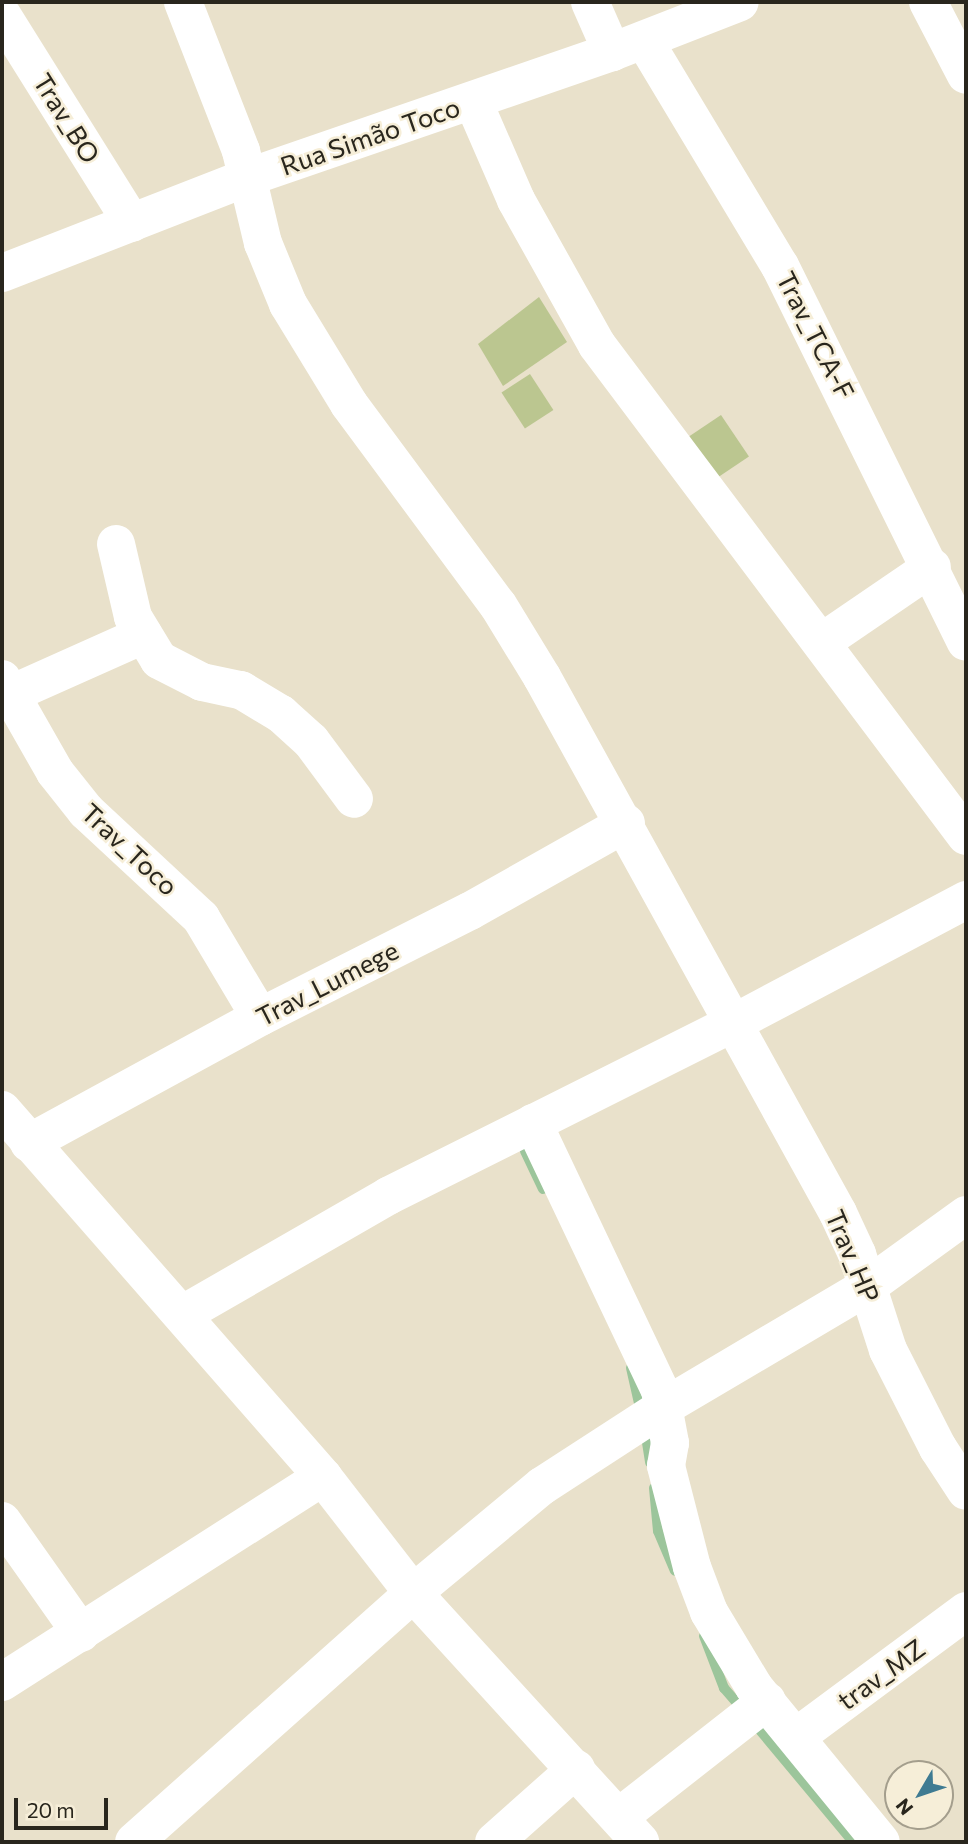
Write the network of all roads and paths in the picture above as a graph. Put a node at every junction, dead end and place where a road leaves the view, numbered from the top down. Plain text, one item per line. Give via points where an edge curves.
1 (183, 2) edge
2 (590, 2) edge
3 (740, 2) edge
4 (928, 2) edge
5 (2, 15) edge
6 (628, 46) junction
7 (966, 75) edge
8 (473, 101) junction
9 (246, 178) junction
10 (132, 223) junction
11 (2, 273) edge
12 (116, 544) dead end
13 (933, 567) junction
14 (143, 635) junction
15 (822, 642) junction
16 (966, 642) edge
17 (6, 687) edge
18 (354, 799) dead end
19 (625, 823) junction
20 (966, 836) edge
21 (966, 900) edge
22 (260, 1017) junction
23 (732, 1024) junction
24 (2, 1110) edge
25 (533, 1123) junction
26 (29, 1143) junction
27 (964, 1222) edge
28 (868, 1286) junction
29 (183, 1314) junction
30 (662, 1408) junction
31 (323, 1478) junction
32 (966, 1490) edge
33 (2, 1521) edge
34 (413, 1593) junction
35 (966, 1611) edge
36 (81, 1633) junction
37 (2, 1682) edge
38 (766, 1701) junction
39 (796, 1737) junction
40 (576, 1769) junction
41 (629, 1830) edge
42 (134, 1842) edge
43 (494, 1842) edge
44 (881, 1842) edge

1 - 9 street, Trav_HP via 242,151
2 - 6 street, Trav_TCA-F
3 - 6 street, Rua Simão Toco
4 - 7 street
5 - 10 street, Trav_BO
6 - 8 street, Rua Simão Toco
6 - 13 street, Trav_TCA-F via 780,266 901,513
8 - 9 street, Rua Simão Toco
8 - 15 street via 516,200 597,345 686,469
9 - 10 street, Rua Simão Toco
9 - 19 street, Trav_HP via 263,243 288,304 349,404 498,605
10 - 11 street, Rua Simão Toco
12 - 14 street via 133,617
13 - 15 street
13 - 16 street, Trav_TCA-F
14 - 17 street
14 - 18 street via 159,660 178,673 241,690 281,714 311,741
15 - 20 street
17 - 22 street, Trav_Toco via 55,772 86,811 201,918
19 - 22 street, Trav_Lumege via 470,911
19 - 23 street, Trav_HP
21 - 23 street
22 - 26 street, Trav_Lumege
23 - 25 street
23 - 28 street, Trav_HP via 838,1213
24 - 26 street
25 - 29 street via 388,1196
25 - 30 street via 660,1391
26 - 29 street
27 - 28 street
28 - 30 street
28 - 32 street, Trav_HP via 888,1350 910,1396
29 - 31 street
30 - 34 street via 542,1486
30 - 38 street via 670,1443 666,1466 692,1567 724,1642
31 - 34 street
31 - 36 street
33 - 36 street
34 - 40 street
34 - 42 street
35 - 39 street, trav_MZ
36 - 37 street
38 - 39 street
38 - 41 street
39 - 44 street via 812,1763
40 - 41 street
40 - 43 street

